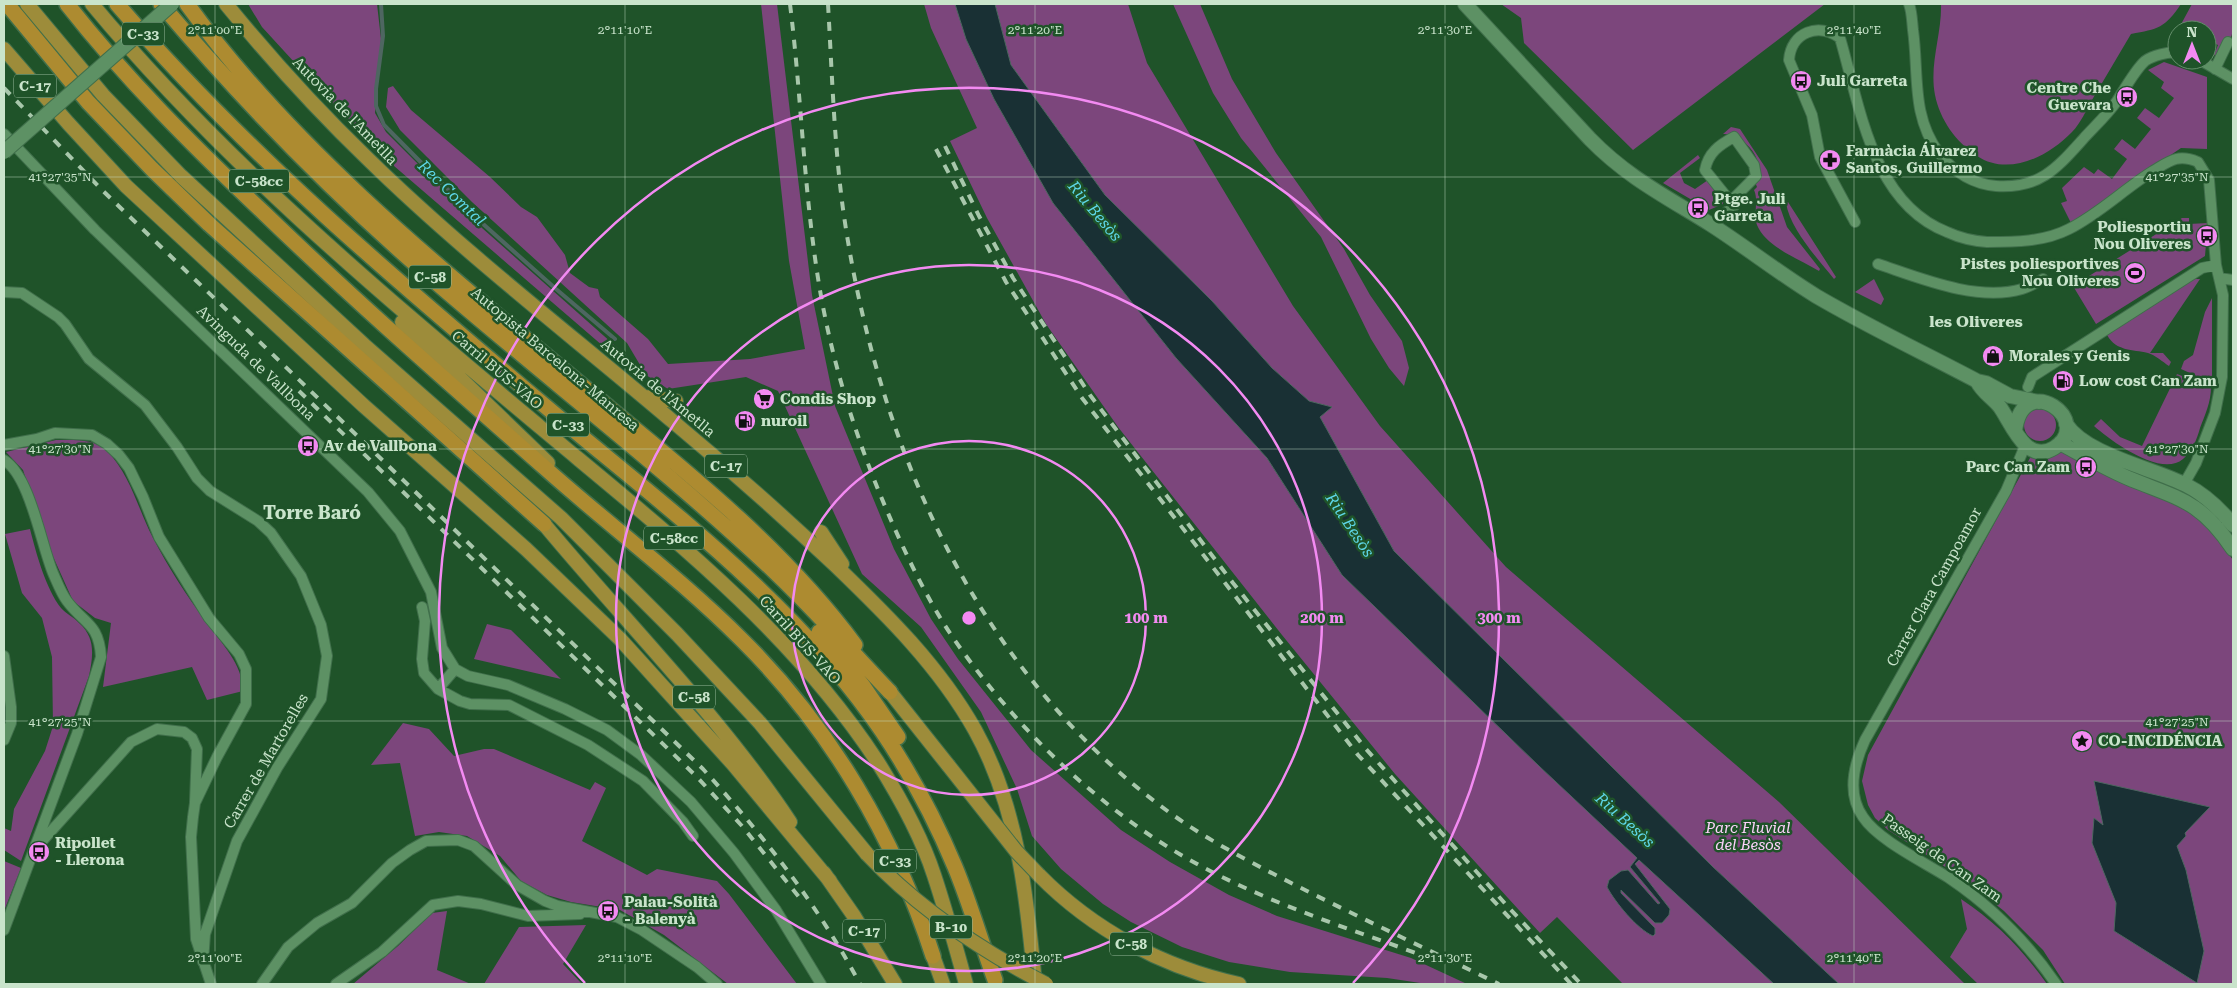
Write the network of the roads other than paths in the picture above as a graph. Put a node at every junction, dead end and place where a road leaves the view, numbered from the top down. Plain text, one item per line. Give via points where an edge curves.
1 (7, 4) edge
2 (27, 4) edge
3 (67, 4) edge
4 (92, 4) edge
5 (118, 4) edge
6 (161, 4) edge
7 (172, 4) edge
8 (187, 4) edge
9 (226, 4) edge
10 (237, 4) edge
11 (1465, 4) edge
12 (1909, 4) edge
13 (2228, 42) dead end
14 (260, 46) junction
15 (4, 49) edge
16 (2167, 53) edge
17 (2217, 65) edge
18 (2217, 70) edge
19 (2233, 79) edge
20 (4, 134) edge
21 (4, 152) edge
22 (1734, 206) junction
23 (1855, 222) dead end
24 (1711, 225) junction
25 (348, 262) junction
26 (1878, 264) dead end
27 (2216, 265) junction
28 (2219, 278) junction
29 (2043, 280) dead end
30 (2233, 280) edge
31 (4, 292) edge
32 (1977, 381) junction
33 (2028, 387) dead end
34 (644, 396) junction
35 (676, 401) dead end
36 (2039, 402) junction
37 (2066, 424) junction
38 (2015, 431) junction
39 (2060, 443) junction
40 (4, 445) edge
41 (2025, 446) junction
42 (4, 460) edge
43 (2184, 484) junction
44 (596, 513) junction
45 (544, 524) junction
46 (722, 525) junction
47 (2233, 525) edge
48 (822, 532) dead end
49 (588, 546) junction
50 (2233, 548) edge
51 (860, 589) junction
52 (422, 607) dead end
53 (4, 656) edge
54 (455, 669) junction
55 (438, 689) junction
56 (890, 692) junction
57 (4, 740) edge
58 (1865, 740) joint
59 (195, 803) junction
60 (693, 836) dead end
61 (33, 851) junction
62 (934, 872) junction
63 (830, 881) junction
64 (586, 912) junction
65 (4, 930) edge
66 (933, 956) joint
67 (203, 962) junction
68 (995, 982) edge
69 (211, 984) edge
70 (262, 984) edge
71 (336, 984) edge
72 (717, 984) edge
73 (821, 984) edge
74 (895, 984) edge
75 (943, 984) edge
76 (966, 984) edge
77 (976, 984) edge
78 (1035, 984) edge
79 (1046, 984) edge
80 (1239, 984) edge
81 (2056, 984) edge

1 - 45 highway, C-58 via 88,102 152,169 209,224
2 - 49 highway via 103,95 181,176 364,345 561,518
3 - 44 highway, C-33 via 128,76 228,179 399,339
4 - 25 highway, Carril BUS-VAO / C-58cc via 201,125
5 - 68 highway, C-33 via 210,106 311,203 469,341 704,538 767,596 824,658 865,708 905,766 932,816 967,897
6 - 46 highway, Autopista Barcelona-Manresa / C-58 via 270,126 349,204
7 - 21 street, bridge
8 - 56 highway, C-33 via 282,117 358,192 694,479 773,552 834,616
9 - 14 highway, Autovia de l'Ametlla / C-17
10 - 14 highway
11 - 24 street via 1608,158 1636,180
12 - 16 street via 1918,103 1926,131 1952,168 1991,186 2023,185 2048,175 2110,110 2146,61
13 - 17 street
14 - 34 highway, Autovia de l'Ametlla / C-17 via 319,110 412,201
15 - 63 highway, C-17 via 126,186 364,406 526,549 620,640 726,757
18 - 19 street
20 - 54 street, Avinguda de Vallbona via 96,230 368,492 400,531 431,592 442,648
22 - 22 street via 1734,198 1756,176 1751,159 1734,137 1718,145 1705,170
22 - 24 street
23 - 27 street via 1820,157 1812,115 1789,60 1790,51 1805,33 1817,29 1832,32 1840,38 1874,155 1891,188 1926,222 1974,242 2051,236 2084,220 2168,162 2185,158 2198,162 2209,180
24 - 32 street via 1815,296
25 - 44 highway via 402,322 525,439
25 - 62 highway, Carril BUS-VAO / C-58cc via 678,542 768,627 828,694 877,762 911,822
26 - 29 street via 1955,288 1993,292 2022,289
27 - 28 street
27 - 33 street via 2202,268 2072,350 2032,377
28 - 30 street
28 - 43 street via 2223,295 2220,396 2196,463
31 - 67 street, Carrer de Martorelles via 22,293 58,317 89,358 145,405 197,478 210,491 258,521 271,533 301,576 321,625 327,668 321,699 277,768 237,841 205,934
32 - 36 street via 2010,396
32 - 38 street via 2000,407
34 - 35 highway
34 - 51 highway, Autovia de l'Ametlla / C-17 via 758,494
36 - 37 street via 2055,405
36 - 38 street via 2021,411
37 - 39 street
37 - 43 street via 2072,433 2087,443
38 - 41 street
39 - 41 street via 2039,452
39 - 50 street via 2128,478 2186,501 2214,524
40 - 59 street via 55,433 92,435 107,444 129,468 159,537 209,618 238,654 246,669 246,704
41 - 58 street, Carrer Clara Campoamor via 2006,491
42 - 61 street via 17,472 53,572 66,600 91,624 100,645 101,657
43 - 47 street via 2205,497
44 - 66 highway, C-33 via 743,641 788,690 825,739 862,797 926,933
45 - 49 highway
45 - 63 highway, C-58 via 734,746 770,791
46 - 56 highway, Autopista Barcelona-Manresa / C-58 via 782,579
46 - 68 highway via 839,655 878,706 908,753 941,813 965,871
48 - 51 highway
49 - 79 highway, B-10, bridge via 760,723 867,854 901,888 942,921
51 - 78 highway, Autovia de l'Ametlla / C-17 via 928,660 954,696 986,754 1003,794 1025,886
52 - 55 street via 425,621 424,673
53 - 57 street via 11,723
54 - 55 street
54 - 73 street via 468,676 508,685 565,709 607,730 641,755 691,802 734,853 776,910
55 - 60 street via 470,704 509,705 588,745 643,781
56 - 80 highway, C-58, bridge via 1016,851 1067,901 1142,950 1205,976
58 - 81 street, Passeig de Can Zam via 1853,779 1855,798 1862,816 1876,831 1996,913 2037,956
59 - 61 street via 196,750 192,738 184,732 157,730 131,742
59 - 67 street via 192,836 196,940
61 - 65 street
62 - 76 highway, Carril BUS-VAO / C-58cc
62 - 77 highway
63 - 74 highway, C-17
64 - 70 street via 558,906 517,885 474,846 458,840 426,841 392,863 352,903 317,923 288,947
64 - 71 street via 528,916 458,901 433,905 382,952
64 - 72 street via 618,916 697,966
66 - 75 highway, C-33
67 - 69 street

